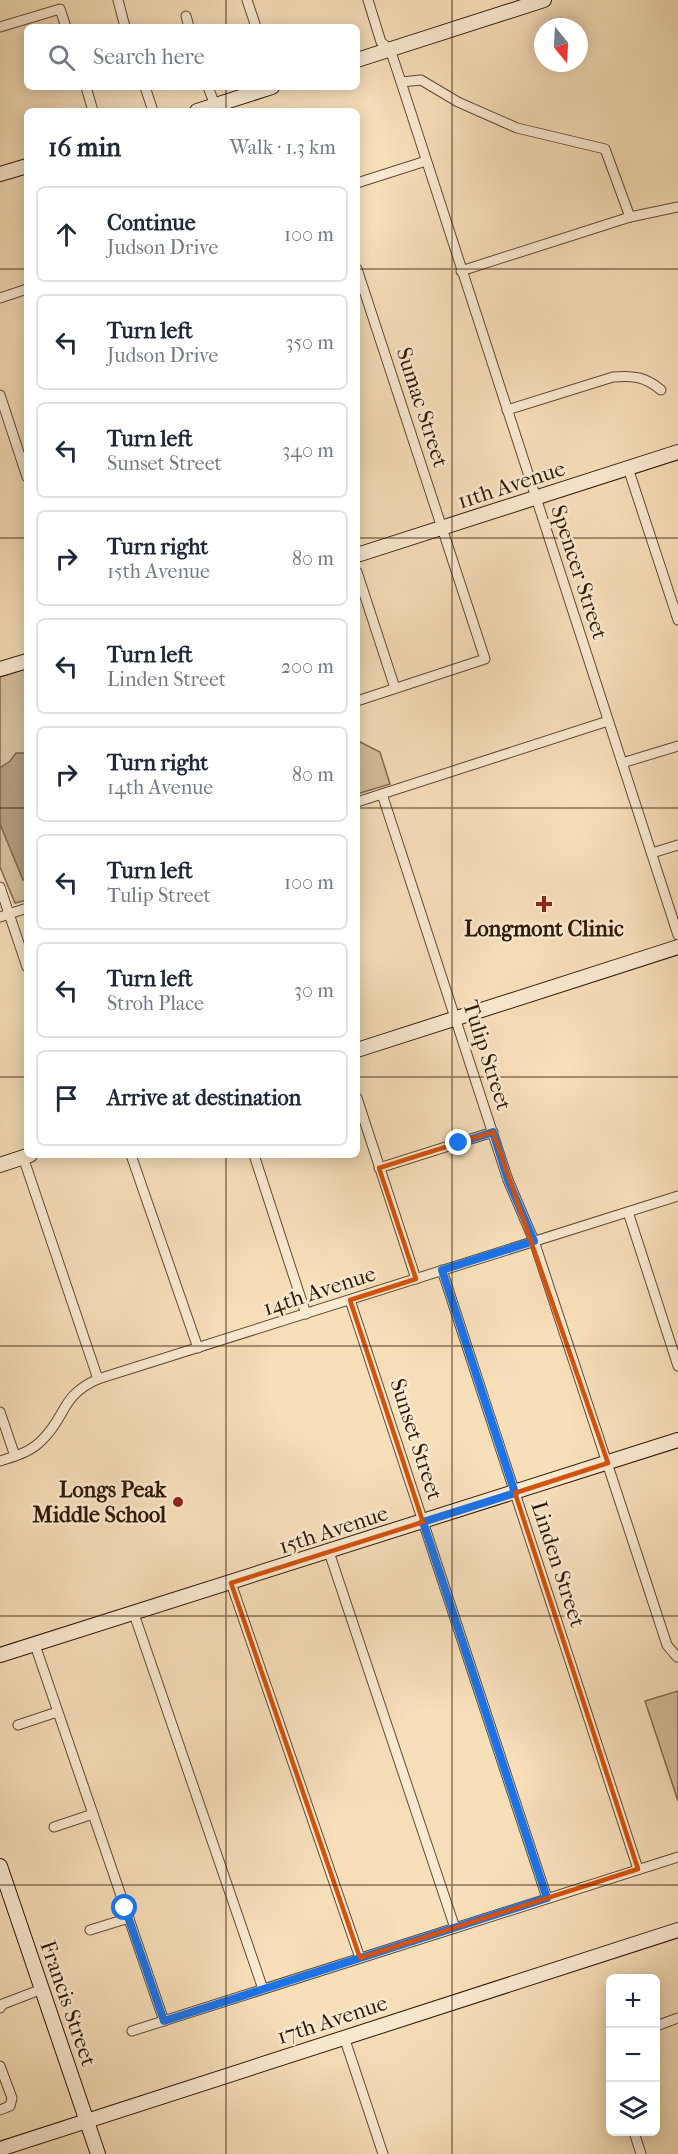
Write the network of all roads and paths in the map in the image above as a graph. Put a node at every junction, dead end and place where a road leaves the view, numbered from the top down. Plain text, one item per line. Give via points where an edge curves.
1 (118, 0) edge
2 (247, 0) edge
3 (368, 0) edge
4 (544, 0) edge
5 (527, 3) edge
6 (186, 16) dead end
7 (65, 24) edge
8 (124, 24) edge
9 (188, 24) edge
10 (255, 24) edge
11 (0, 26) edge
12 (390, 50) junction
13 (360, 59) edge
14 (401, 82) junction
15 (87, 90) edge
16 (146, 90) edge
17 (209, 90) edge
18 (262, 90) edge
19 (215, 105) junction
20 (92, 108) edge
21 (152, 108) edge
22 (206, 108) edge
23 (426, 161) junction
24 (24, 167) edge
25 (0, 174) edge
26 (360, 182) edge
27 (678, 207) edge
28 (630, 217) junction
29 (461, 271) junction
30 (360, 278) edge
31 (24, 290) edge
32 (0, 298) edge
33 (661, 390) dead end
34 (0, 395) edge
35 (507, 410) junction
36 (678, 452) edge
37 (24, 468) edge
38 (628, 468) junction
39 (535, 498) junction
40 (442, 528) junction
41 (360, 554) edge
42 (360, 581) edge
43 (678, 620) edge
44 (24, 662) edge
45 (0, 669) edge
46 (395, 688) junction
47 (360, 700) edge
48 (608, 721) junction
49 (678, 746) edge
50 (622, 763) junction
51 (382, 794) junction
52 (360, 801) edge
53 (678, 845) edge
54 (652, 853) junction
55 (0, 887) edge
56 (24, 909) edge
57 (4, 915) edge
58 (678, 935) edge
59 (678, 948) edge
60 (24, 960) edge
61 (456, 1018) junction
62 (360, 1048) edge
63 (360, 1108) edge
64 (493, 1132) junction
65 (24, 1157) edge
66 (27, 1158) edge
67 (132, 1158) edge
68 (255, 1158) edge
69 (0, 1165) edge
70 (379, 1168) junction
71 (678, 1196) edge
72 (628, 1212) junction
73 (534, 1241) junction
74 (442, 1270) junction
75 (416, 1279) junction
76 (350, 1300) junction
77 (306, 1314) junction
78 (198, 1348) junction
79 (678, 1366) edge
80 (98, 1379) junction
81 (0, 1412) edge
82 (678, 1440) edge
83 (15, 1456) junction
84 (0, 1461) edge
85 (608, 1463) junction
86 (515, 1493) junction
87 (423, 1522) junction
88 (329, 1552) junction
89 (231, 1583) junction
90 (134, 1614) junction
91 (35, 1645) junction
92 (0, 1655) edge
93 (676, 1657) dead end
94 (57, 1712) junction
95 (18, 1725) dead end
96 (93, 1814) junction
97 (54, 1827) dead end
98 (678, 1857) edge
99 (0, 1866) edge
100 (638, 1869) junction
101 (5, 1897) edge
102 (547, 1898) junction
103 (129, 1918) junction
104 (455, 1928) junction
105 (90, 1930) dead end
106 (678, 1930) edge
107 (360, 1958) junction
108 (42, 1989) junction
109 (263, 1989) junction
110 (1, 2004) edge
111 (678, 2018) edge
112 (164, 2021) junction
113 (660, 2025) edge
114 (132, 2031) dead end
115 (344, 2037) junction
116 (0, 2066) edge
117 (2, 2080) edge
118 (0, 2110) edge
119 (88, 2120) junction
120 (635, 2136) edge
121 (0, 2149) edge
122 (98, 2154) edge
123 (382, 2154) edge
124 (641, 2154) edge

1 - 8 street
2 - 10 street
3 - 12 street, Spencer Street via 381,42
4 - 5 street
5 - 12 street
6 - 9 street
7 - 11 street via 60,9
12 - 13 street
12 - 14 street, Spencer Street
14 - 23 street, Spencer Street
14 - 28 street via 421,80 458,102 517,128 605,149
15 - 20 street
16 - 21 street
17 - 19 street
18 - 19 street
19 - 22 street
23 - 26 street
23 - 29 street, Spencer Street
24 - 25 street
27 - 28 street
28 - 29 street
29 - 35 street, Spencer Street
30 - 40 street, Sumac Street
31 - 32 street
33 - 35 street via 649,380 613,377
34 - 37 street
35 - 39 street, Spencer Street
36 - 38 street, 11th Avenue
38 - 39 street, 11th Avenue
38 - 43 street
39 - 40 street, 11th Avenue
39 - 48 street, Spencer Street
40 - 41 street, 11th Avenue
40 - 46 street, Sumac Street via 485,659
42 - 46 street
44 - 45 street
46 - 47 street
48 - 50 street, Spencer Street
48 - 51 street
49 - 50 street
50 - 54 street, Spencer Street
51 - 52 street
51 - 61 street, Tulip Street
53 - 54 street
54 - 58 street, Spencer Street
55 - 57 street
56 - 57 street
57 - 60 street
59 - 61 street
61 - 62 street
61 - 64 street, Tulip Street
63 - 70 street
64 - 70 street
64 - 73 street, Tulip Street
65 - 69 street
66 - 80 street
67 - 78 street
68 - 77 street
70 - 75 street
71 - 72 street, 14th Avenue
72 - 73 street, 14th Avenue
72 - 79 street
73 - 74 street, 14th Avenue
73 - 85 street, Tulip Street
74 - 75 street, 14th Avenue
74 - 86 street, Linden Street
75 - 76 street, 14th Avenue
76 - 77 street, 14th Avenue
76 - 87 street, Sunset Street
77 - 78 street, 14th Avenue
78 - 80 street, 14th Avenue
80 - 83 street, 14th Avenue via 73,1394 41,1442
81 - 83 street
82 - 85 street, 15th Avenue
83 - 84 street, 14th Avenue
85 - 86 street, 15th Avenue
85 - 93 street, Tulip Street via 668,1645
86 - 87 street, 15th Avenue
86 - 100 street, Linden Street
87 - 88 street, 15th Avenue
87 - 102 street, Sunset Street
88 - 89 street, 15th Avenue
88 - 104 street
89 - 90 street, 15th Avenue
89 - 107 street
90 - 91 street, 15th Avenue
90 - 109 street
91 - 92 street, 15th Avenue
91 - 94 street
94 - 95 street
94 - 96 street
96 - 97 street
96 - 103 street
98 - 100 street
99 - 101 street, Francis Street
100 - 102 street
101 - 108 street, Francis Street
102 - 104 street
103 - 105 street
103 - 112 street
104 - 107 street
106 - 115 street, 17th Avenue
107 - 109 street
108 - 110 street
108 - 119 street, Francis Street
109 - 112 street
111 - 113 street
112 - 114 street
115 - 119 street, 17th Avenue
115 - 123 street
116 - 117 street
117 - 118 street via 12,2098 10,2106
119 - 121 street, 17th Avenue
119 - 122 street, Francis Street
120 - 124 street

